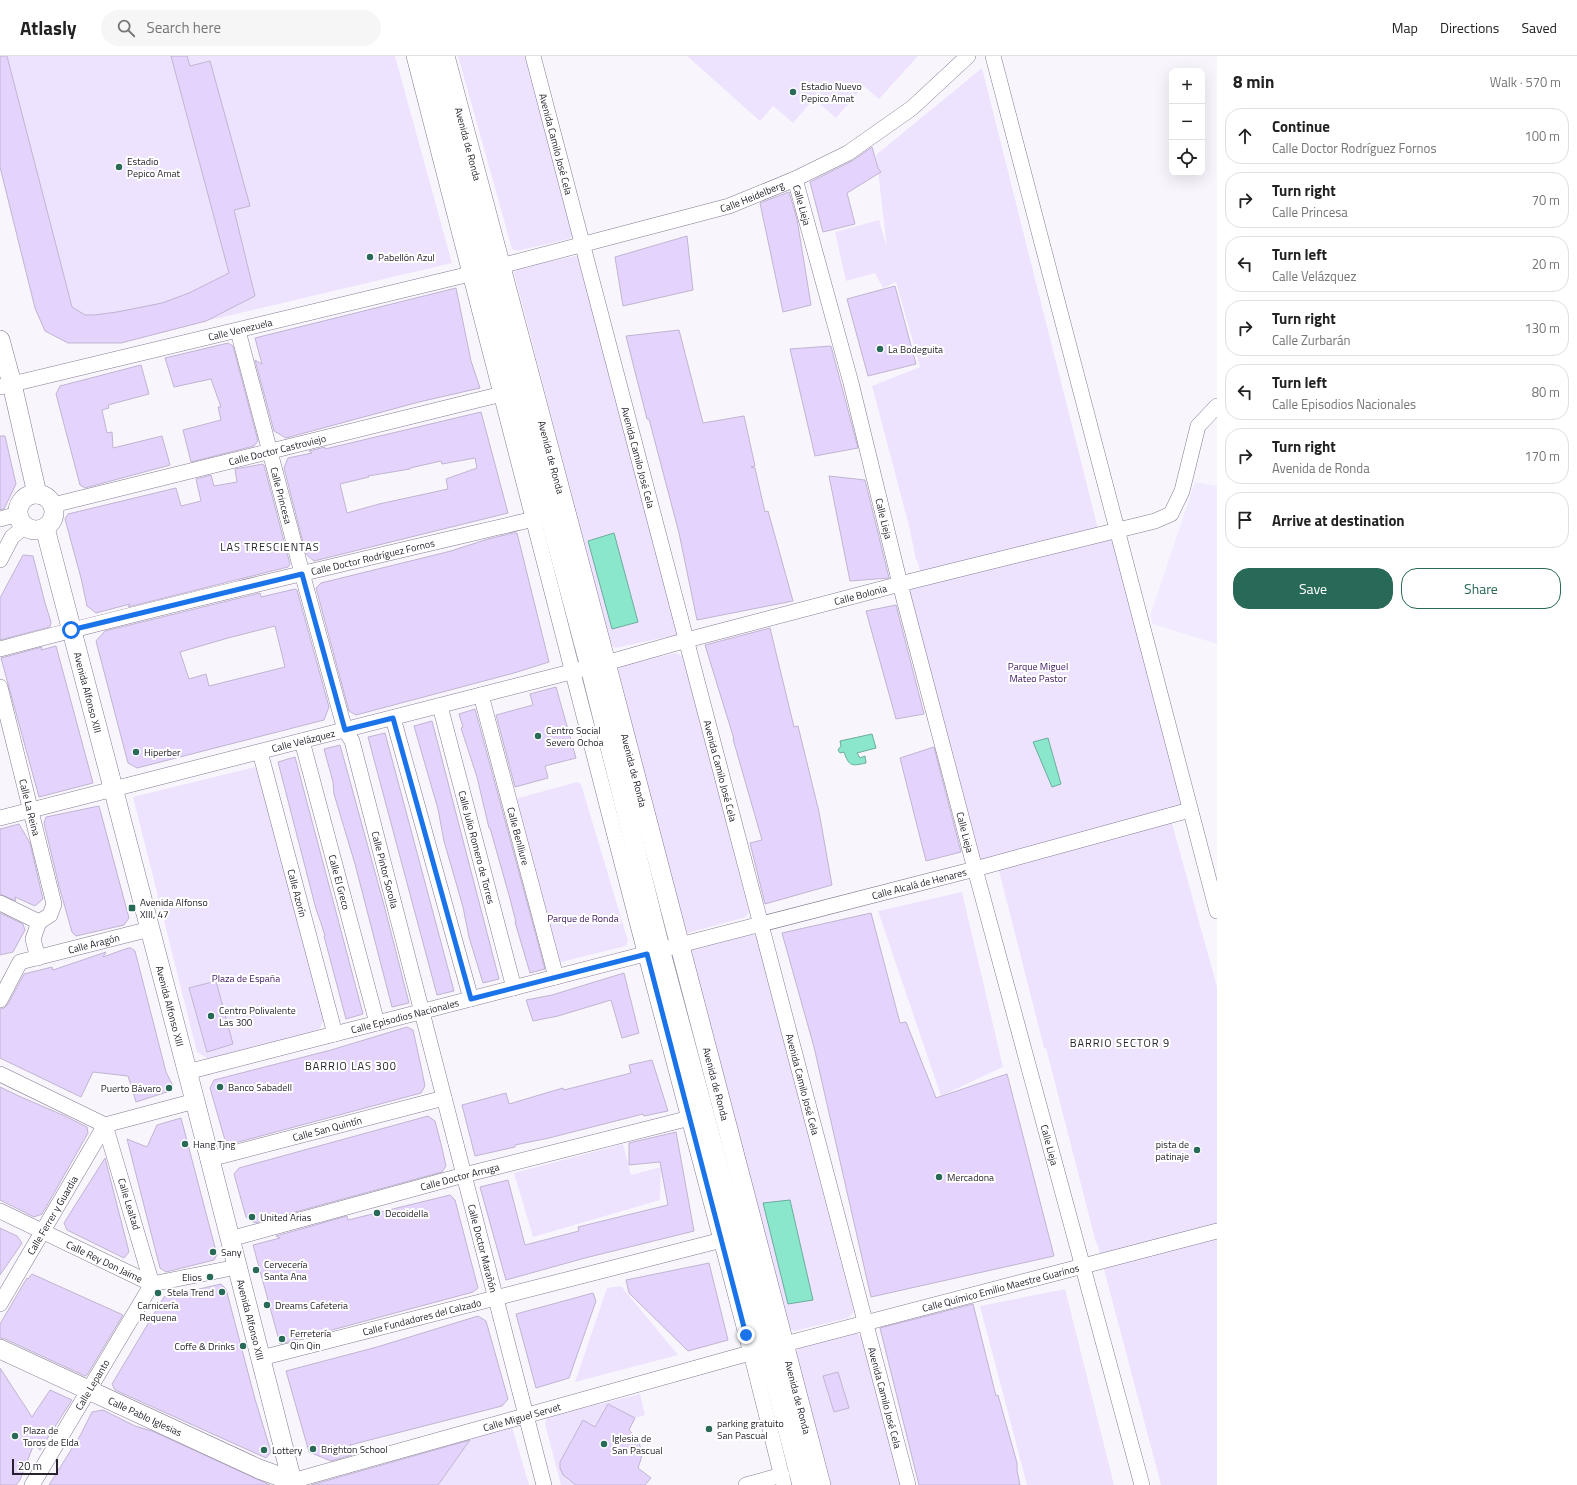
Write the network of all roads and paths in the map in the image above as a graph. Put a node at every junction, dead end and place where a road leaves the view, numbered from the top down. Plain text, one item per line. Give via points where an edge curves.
1 (414, 56) edge
2 (429, 56) edge
3 (445, 56) edge
4 (533, 56) edge
5 (968, 56) edge
6 (993, 56) edge
7 (795, 179) junction
8 (583, 245) junction
9 (485, 270) junction
10 (238, 331) junction
11 (0, 340) edge
12 (6, 385) edge
13 (502, 394) junction
14 (1217, 406) edge
15 (270, 452) junction
16 (37, 494) junction
17 (53, 505) junction
18 (0, 519) edge
19 (534, 519) junction
20 (21, 520) junction
21 (45, 528) junction
22 (1116, 529) junction
23 (0, 560) edge
24 (302, 574) junction
25 (900, 584) junction
26 (71, 630) junction
27 (687, 640) junction
28 (0, 650) edge
29 (590, 667) junction
30 (0, 687) edge
31 (481, 695) junction
32 (440, 706) junction
33 (393, 718) junction
34 (345, 730) junction
35 (302, 741) junction
36 (260, 752) junction
37 (113, 789) junction
38 (1190, 810) junction
39 (31, 811) junction
40 (0, 818) edge
41 (975, 869) junction
42 (0, 903) edge
43 (1217, 911) edge
44 (38, 922) junction
45 (762, 923) junction
46 (150, 929) junction
47 (679, 945) junction
48 (654, 952) junction
49 (38, 958) junction
50 (556, 977) junction
51 (514, 988) junction
52 (471, 999) junction
53 (0, 1000) edge
54 (422, 1012) junction
55 (378, 1023) junction
56 (335, 1034) junction
57 (187, 1072) junction
58 (0, 1074) edge
59 (444, 1098) junction
60 (195, 1100) junction
61 (690, 1118) junction
62 (105, 1125) junction
63 (210, 1159) junction
64 (464, 1175) junction
65 (0, 1211) edge
66 (43, 1231) junction
67 (1217, 1231) edge
68 (230, 1239) junction
69 (722, 1240) junction
70 (1082, 1266) junction
71 (237, 1267) junction
72 (152, 1284) junction
73 (496, 1297) junction
74 (0, 1304) edge
75 (866, 1323) junction
76 (767, 1348) junction
77 (0, 1349) edge
78 (261, 1358) junction
79 (88, 1391) junction
80 (526, 1415) junction
81 (783, 1480) edge
82 (292, 1484) edge
83 (32, 1485) edge
84 (544, 1485) edge
85 (746, 1485) edge
86 (802, 1485) edge
87 (821, 1485) edge
88 (908, 1485) edge
89 (1142, 1485) edge

1 - 9 street, Avenida de Ronda
2 - 9 street, Avenida de Ronda
3 - 9 street, Avenida de Ronda
4 - 8 street, Avenida Camilo José Cela
5 - 7 street, Calle Heidelberg via 912,108 848,153
6 - 22 street
7 - 8 street, Calle Heidelberg via 729,206
7 - 25 street, Calle Lieja via 851,383
8 - 9 street, Calle Heidelberg
8 - 27 street, Avenida Camilo José Cela
9 - 10 street, Calle Venezuela
9 - 13 street, Avenida de Ronda
9 - 29 street, Avenida de Ronda
10 - 12 street, Calle Venezuela
10 - 15 street, Calle Princesa
11 - 12 street
12 - 16 street
13 - 15 street, Calle Doctor Castroviejo
13 - 19 street, Avenida de Ronda
14 - 22 street, Calle Bolonia via 1198,426 1182,490 1171,514
15 - 17 street, Calle Doctor Castroviejo
15 - 24 street, Calle Princesa
16 - 17 street via 47,497
16 - 20 street via 25,497 19,507
17 - 21 street via 54,516
18 - 20 street
19 - 24 street, Calle Doctor Rodríguez Fornos
19 - 29 street, Avenida de Ronda
20 - 21 street via 34,530
20 - 23 street
21 - 26 street, Avenida Alfonso XIII
22 - 25 street, Calle Bolonia
22 - 38 street
24 - 26 street, Calle Doctor Rodríguez Fornos
24 - 34 street, Calle Princesa
25 - 27 street, Calle Bolonia
25 - 41 street, Calle Lieja
26 - 28 street, Calle Doctor Rodríguez Fornos
26 - 37 street, Avenida Alfonso XIII
27 - 29 street, Calle Bolonia
27 - 45 street, Avenida Camilo José Cela
29 - 31 street, Calle Velázquez
29 - 47 street, Avenida de Ronda
29 - 48 street, Avenida de Ronda
30 - 39 street, Calle La Reina
31 - 32 street, Calle Velázquez
31 - 50 street, Calle Benlliure
32 - 33 street, Calle Velázquez
32 - 51 street, Calle Julio Romero de Torres
33 - 34 street, Calle Velázquez
33 - 52 street
34 - 35 street, Calle Velázquez
34 - 54 street, Calle Pintor Sorolla via 352,741
35 - 36 street, Calle Velázquez
35 - 55 street, Calle El Greco
36 - 37 street, Calle Velázquez
36 - 56 street, Calle Azorín
37 - 39 street, Calle Velázquez
37 - 46 street, Avenida Alfonso XIII
38 - 41 street, Calle Alcalá de Henares
38 - 43 street
39 - 40 street, Calle Velázquez
39 - 44 street, Calle La Reina via 54,904 50,915
41 - 45 street, Calle Alcalá de Henares
41 - 70 street, Calle Lieja
42 - 44 street
44 - 49 street via 33,939
45 - 47 street, Calle Alcalá de Henares
45 - 75 street, Avenida Camilo José Cela
46 - 49 street, Calle Aragón
46 - 57 street, Avenida Alfonso XIII
47 - 48 street, Calle Alcalá de Henares
47 - 76 street, Avenida de Ronda
48 - 50 street, Calle Episodios Nacionales
48 - 61 street, Avenida de Ronda
48 - 76 street, Avenida de Ronda
49 - 53 street, Calle Aragón via 20,962
50 - 51 street, Calle Episodios Nacionales
51 - 52 street, Calle Episodios Nacionales
52 - 54 street, Calle Episodios Nacionales
54 - 55 street, Calle Episodios Nacionales
54 - 59 street, Calle Doctor Marañón
55 - 56 street, Calle Episodios Nacionales
56 - 57 street, Calle Episodios Nacionales
57 - 60 street, Avenida Alfonso XIII
58 - 62 street
59 - 63 street, Calle San Quintín
59 - 64 street, Calle Doctor Marañón
60 - 62 street
60 - 63 street, Avenida Alfonso XIII
61 - 64 street, Calle Doctor Arruga
61 - 69 street, Avenida de Ronda
62 - 66 street, Calle Ferrer y Guardia
62 - 72 street, Calle Lealtad
63 - 68 street, Avenida Alfonso XIII
64 - 68 street, Calle Doctor Arruga
64 - 73 street, Calle Doctor Marañón
65 - 66 street, Calle Rey Don Jaime
66 - 72 street, Calle Rey Don Jaime
66 - 74 street, Calle Ferrer y Guardia
67 - 70 street, Calle Químico Emilio Maestre Guarinos
68 - 71 street, Avenida Alfonso XIII
69 - 73 street, Calle Fundadores del Calzado
69 - 76 street, Avenida de Ronda
70 - 75 street, Calle Químico Emilio Maestre Guarinos
70 - 89 street, Calle Lieja
71 - 72 street, Calle Rey Don Jaime
71 - 78 street, Avenida Alfonso XIII
72 - 79 street, Calle Lepanto
73 - 78 street, Calle Fundadores del Calzado
73 - 80 street, Calle Doctor Marañón
75 - 76 street, Calle Químico Emilio Maestre Guarinos
75 - 88 street, Avenida Camilo José Cela
76 - 80 street, Calle Miguel Servet
76 - 81 street, Avenida de Ronda
76 - 86 street, Avenida de Ronda
76 - 87 street, Avenida de Ronda
77 - 79 street, Calle Pablo Iglesias
78 - 82 street, Avenida Alfonso XIII
79 - 82 street, Calle Pablo Iglesias
79 - 83 street, Calle Lepanto
80 - 82 street, Calle Miguel Servet
80 - 84 street, Calle Doctor Marañón
81 - 85 street

